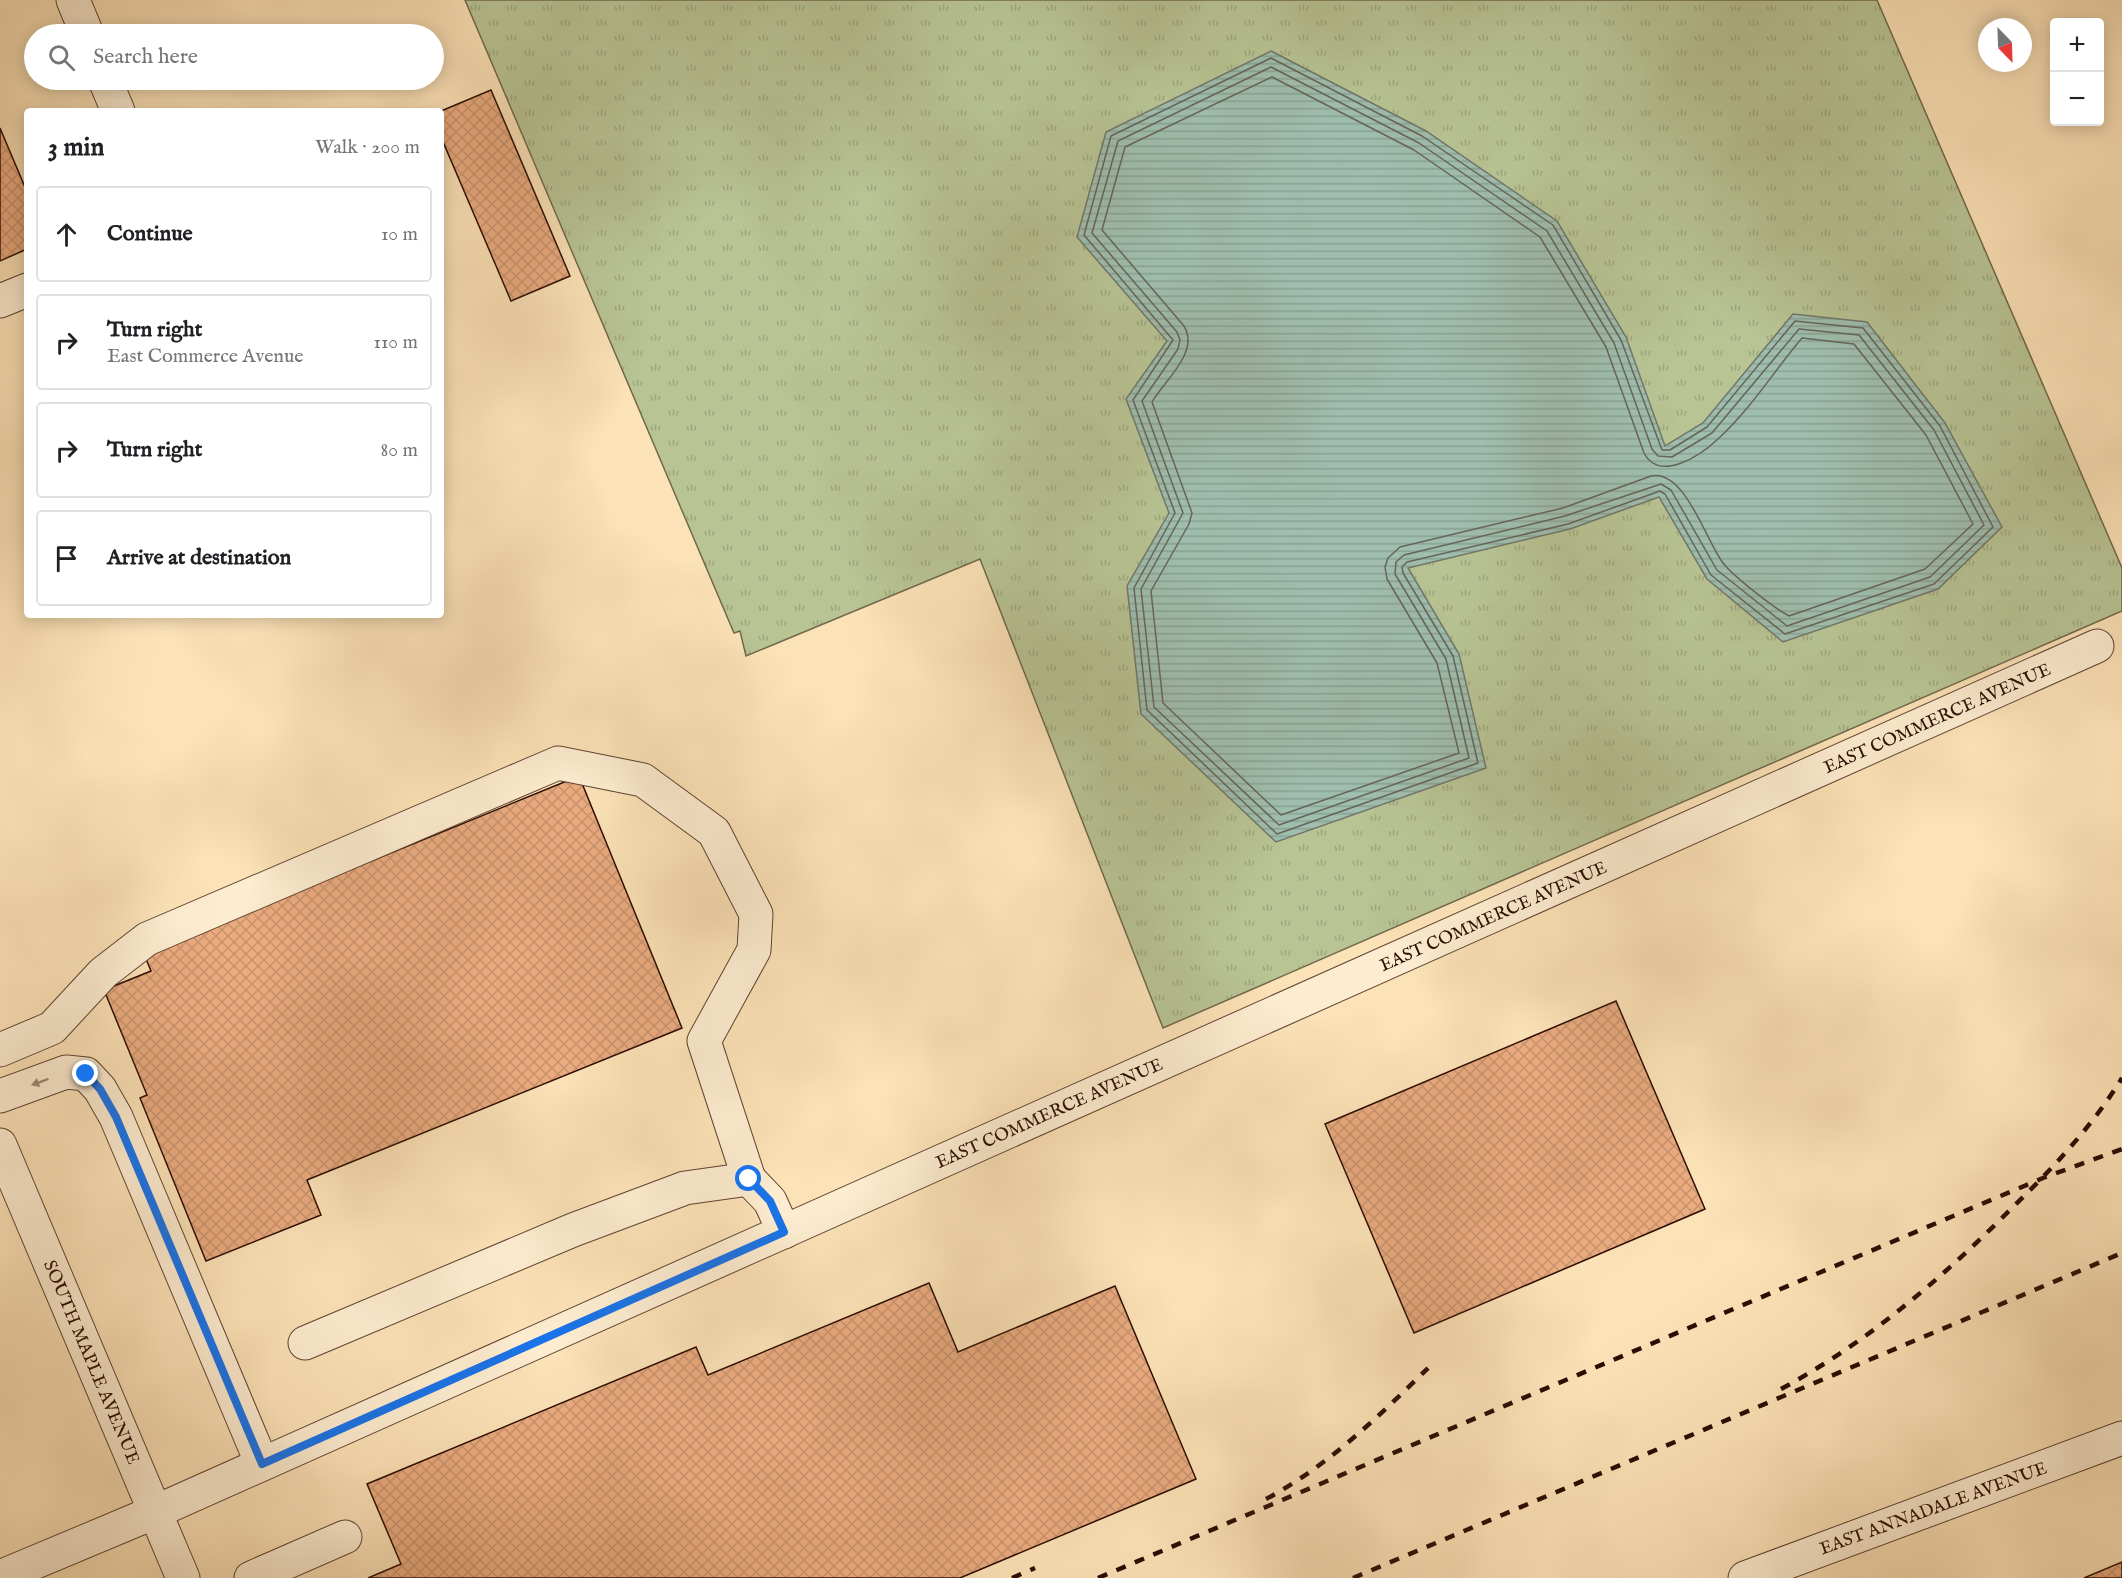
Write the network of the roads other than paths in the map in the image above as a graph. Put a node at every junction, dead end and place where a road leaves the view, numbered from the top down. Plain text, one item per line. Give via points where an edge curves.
1 (73, 0) edge
2 (83, 24) edge
3 (109, 90) edge
4 (117, 108) edge
5 (24, 292) edge
6 (0, 301) edge
7 (2097, 646) dead end
8 (0, 1050) edge
9 (0, 1096) edge
10 (0, 1146) edge
11 (749, 1179) junction
12 (784, 1232) junction
13 (305, 1342) dead end
14 (2122, 1438) edge
15 (262, 1464) junction
16 (155, 1512) junction
17 (345, 1537) dead end
18 (271, 1574) edge
19 (0, 1577) edge
20 (183, 1578) edge
21 (1745, 1578) edge

1 - 2 street
3 - 4 street
5 - 6 street
7 - 12 street, EAST COMMERCE AVENUE
8 - 11 street via 52,1028 103,973 147,939 558,764 643,780 714,832 756,914 754,950 704,1041
15 -> 9 street via 116,1117 100,1089 86,1074 66,1072
10 - 16 street, SOUTH MAPLE AVENUE
11 - 12 street via 770,1201
11 - 13 street via 685,1188 573,1230
12 - 15 street, EAST COMMERCE AVENUE
14 - 21 street, EAST ANNADALE AVENUE
15 - 16 street, EAST COMMERCE AVENUE
16 - 19 street, EAST COMMERCE AVENUE
16 - 20 street, SOUTH MAPLE AVENUE
17 - 18 street

